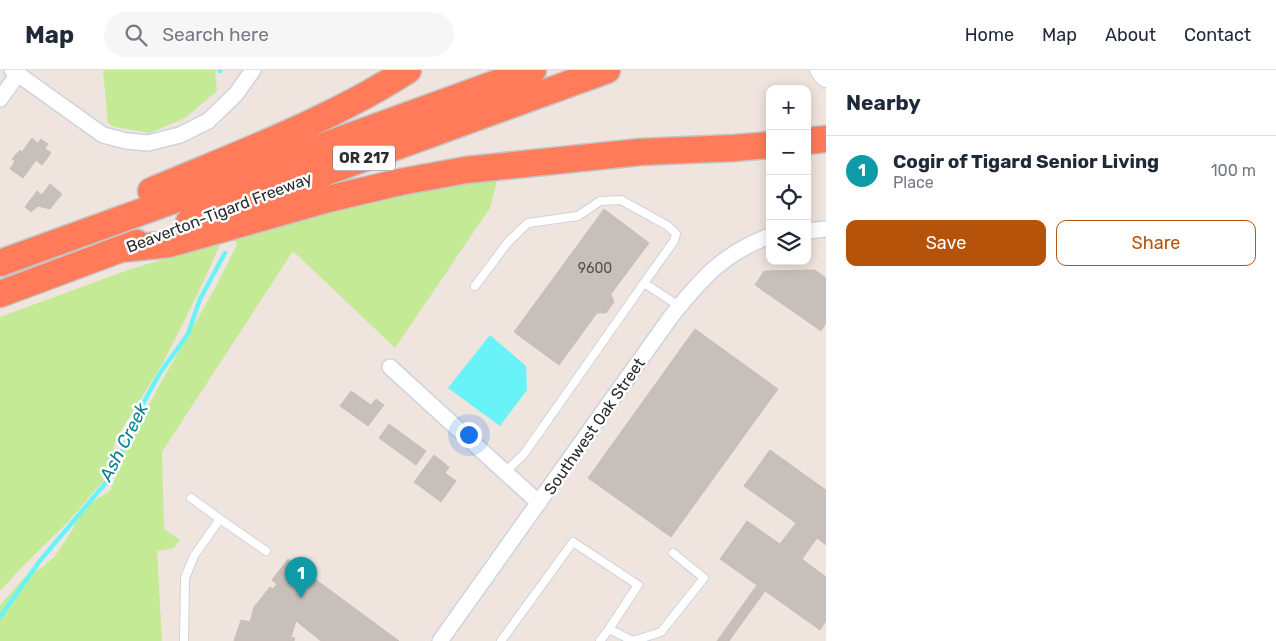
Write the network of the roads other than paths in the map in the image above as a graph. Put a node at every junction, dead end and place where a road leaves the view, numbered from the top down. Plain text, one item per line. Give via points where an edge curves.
1 (252, 70) edge
2 (408, 70) edge
3 (533, 70) edge
4 (607, 70) edge
5 (820, 70) edge
6 (15, 72) edge
7 (826, 77) edge
8 (0, 99) edge
9 (826, 139) edge
10 (811, 141) edge
11 (766, 145) edge
12 (826, 230) edge
13 (811, 231) edge
14 (766, 238) edge
15 (64, 240) junction
16 (121, 249) junction
17 (0, 263) edge
18 (644, 283) junction
19 (475, 286) dead end
20 (0, 294) edge
21 (679, 306) junction
22 (390, 367) dead end
23 (505, 472) junction
24 (191, 498) dead end
25 (539, 503) junction
26 (220, 519) junction
27 (266, 552) dead end
28 (673, 553) dead end
29 (608, 629) junction
30 (184, 641) edge
31 (440, 641) edge
32 (501, 641) edge
33 (600, 641) edge

1 - 6 street via 236,94 208,121 180,135 148,143 126,141 93,130
2 - 15 highway via 333,112 89,217
3 - 15 highway, Beaverton-Tigard Freeway / OR 217
4 - 16 highway, Beaverton-Tigard Freeway / OR 217
5 - 7 main road
6 - 8 street
9 - 10 highway
11 - 16 highway via 640,152 466,170 328,199 169,244
12 - 13 street
14 - 21 street, Southwest Oak Street via 720,263
15 - 17 highway, Beaverton-Tigard Freeway / OR 217
16 - 20 highway, Beaverton-Tigard Freeway / OR 217
18 - 19 lane via 676,234 668,226 621,200 600,201 578,216 528,223 508,242
18 - 21 lane
18 - 23 lane via 524,454
21 - 25 street, Southwest Oak Street
22 - 23 street
23 - 25 street
24 - 26 lane
25 - 31 street, Southwest Oak Street
26 - 27 lane
26 - 30 lane via 194,556 185,578
28 - 29 lane via 704,578 661,632 633,641
29 - 32 lane via 638,585 573,542
29 - 33 lane

